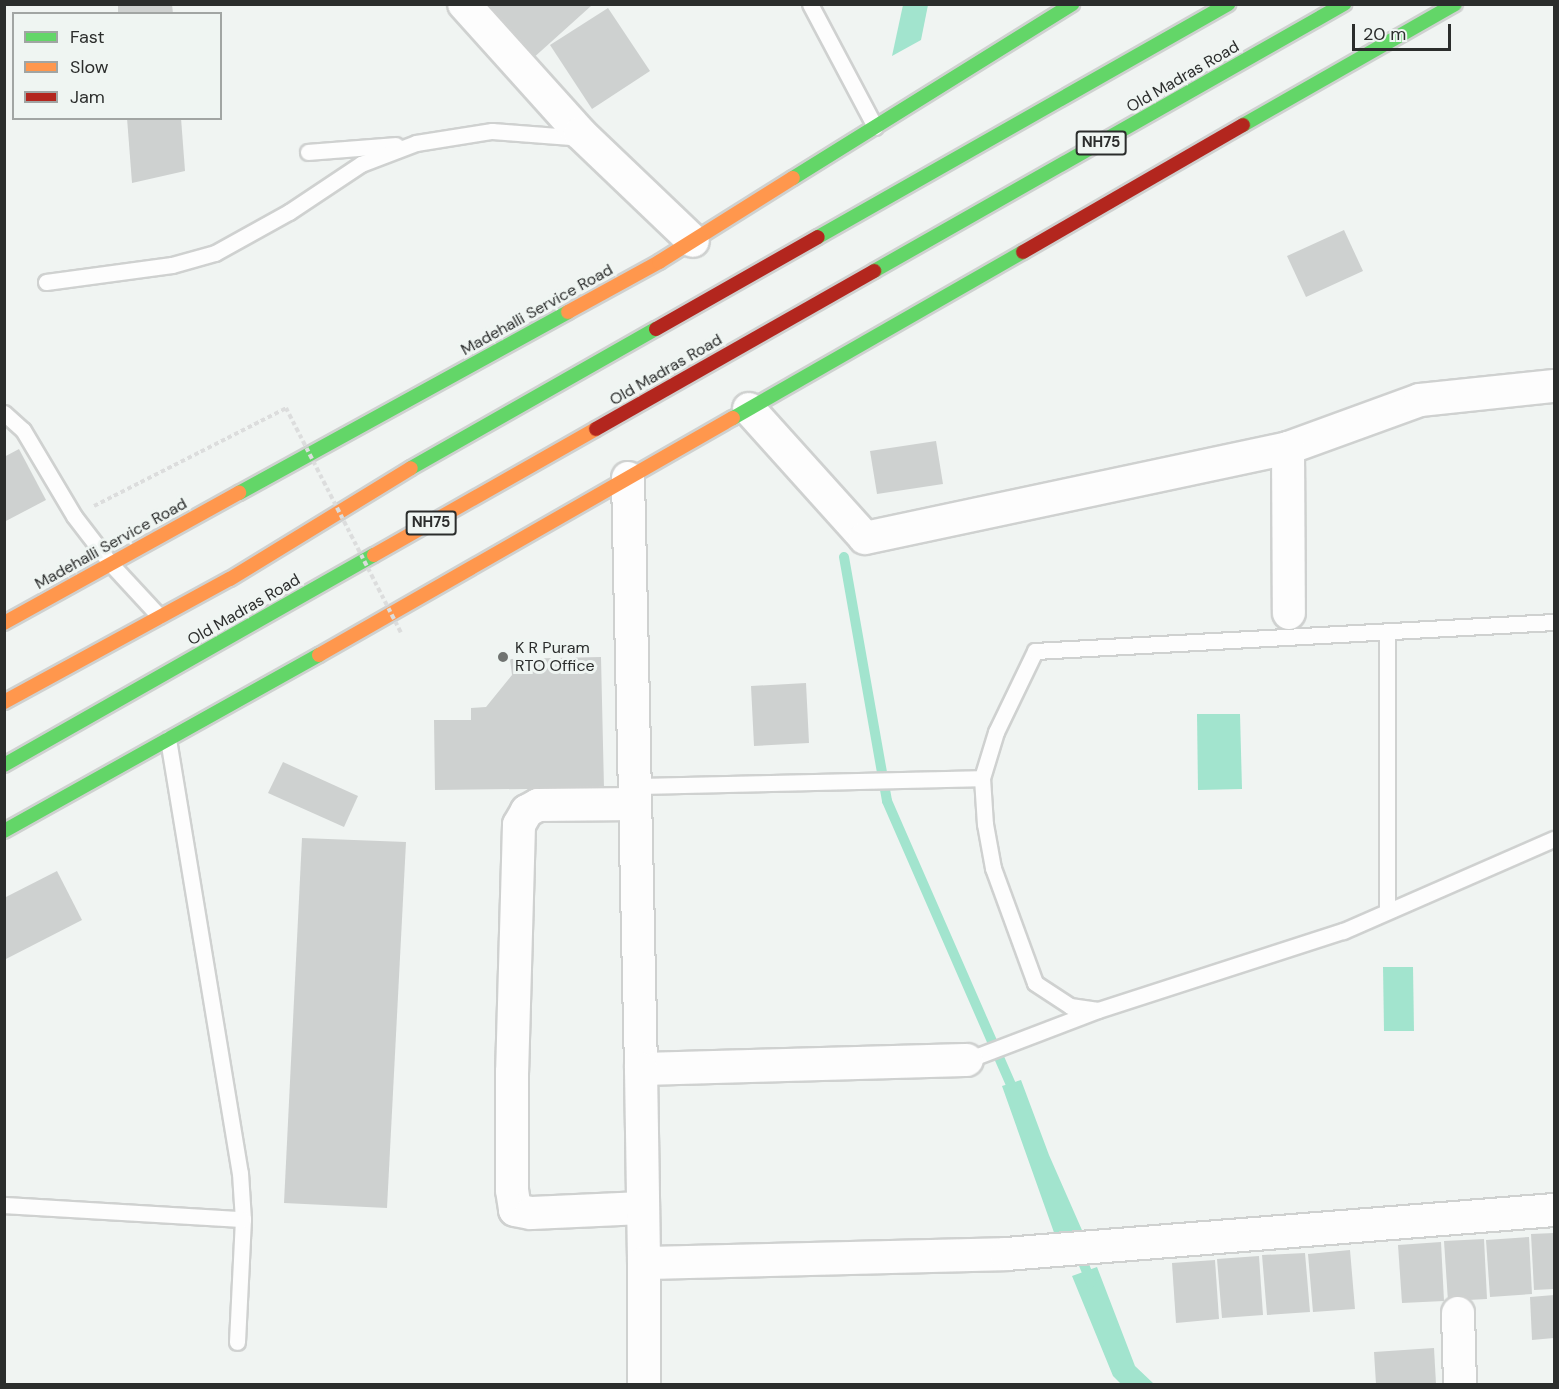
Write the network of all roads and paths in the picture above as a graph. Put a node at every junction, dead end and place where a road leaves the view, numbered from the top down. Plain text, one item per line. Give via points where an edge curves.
1 (464, 4) edge
2 (810, 4) edge
3 (1072, 4) edge
4 (1228, 4) edge
5 (1344, 4) edge
6 (1455, 4) edge
7 (875, 127) junction
8 (580, 133) junction
9 (411, 144) junction
10 (308, 152) dead end
11 (693, 241) junction
12 (46, 282) dead end
13 (1554, 386) edge
14 (749, 409) junction
15 (4, 413) edge
16 (1288, 448) junction
17 (628, 478) junction
18 (74, 516) junction
19 (110, 563) junction
20 (1289, 613) dead end
21 (159, 616) junction
22 (1554, 622) edge
23 (4, 623) edge
24 (1387, 631) junction
25 (401, 633) dead end
26 (4, 702) edge
27 (168, 739) junction
28 (4, 765) edge
29 (982, 778) junction
30 (635, 795) junction
31 (4, 831) edge
32 (1554, 839) edge
33 (1387, 911) junction
34 (1098, 1010) junction
35 (967, 1060) joint
36 (641, 1069) junction
37 (4, 1204) edge
38 (643, 1208) junction
39 (1554, 1209) edge
40 (243, 1219) junction
41 (644, 1263) junction
42 (1458, 1313) dead end
43 (237, 1342) dead end
44 (644, 1384) edge
45 (1460, 1384) edge

1 - 8 street
2 - 7 lane
3 - 7 main road, Madehalli Service Road
4 - 21 main road, Old Madras Road via 371,491 230,579
5 - 28 main road, Old Madras Road / NH75
6 - 14 main road
7 - 11 main road, Madehalli Service Road
8 - 9 lane via 571,137 492,131
8 - 11 street
9 - 10 lane
9 - 12 lane via 361,164 289,212 215,253 172,265
11 - 19 main road, Madehalli Service Road
13 - 16 street via 1420,400
14 - 16 street via 865,537
14 - 17 main road
15 - 18 lane via 23,430
16 - 20 street
17 - 27 main road
17 - 30 street
18 - 19 lane
18 - 25 path, bridge via 286,408
19 - 21 lane
19 - 23 main road, Madehalli Service Road
21 - 26 main road, Old Madras Road
22 - 24 lane
24 - 29 lane via 1035,651 996,732
24 - 33 lane
27 - 31 main road
27 - 40 lane via 240,1173
29 - 30 lane
29 - 34 lane via 993,868 1035,983 1070,1006
30 - 36 street
30 - 38 street via 538,805 527,811 519,825 512,1190 515,1210 531,1213
32 - 33 lane
33 - 34 lane via 1343,931
34 - 35 lane
35 - 36 street
36 - 38 street
37 - 40 lane
38 - 41 street
39 - 41 street via 1006,1254
40 - 43 lane
41 - 44 street
42 - 45 street

